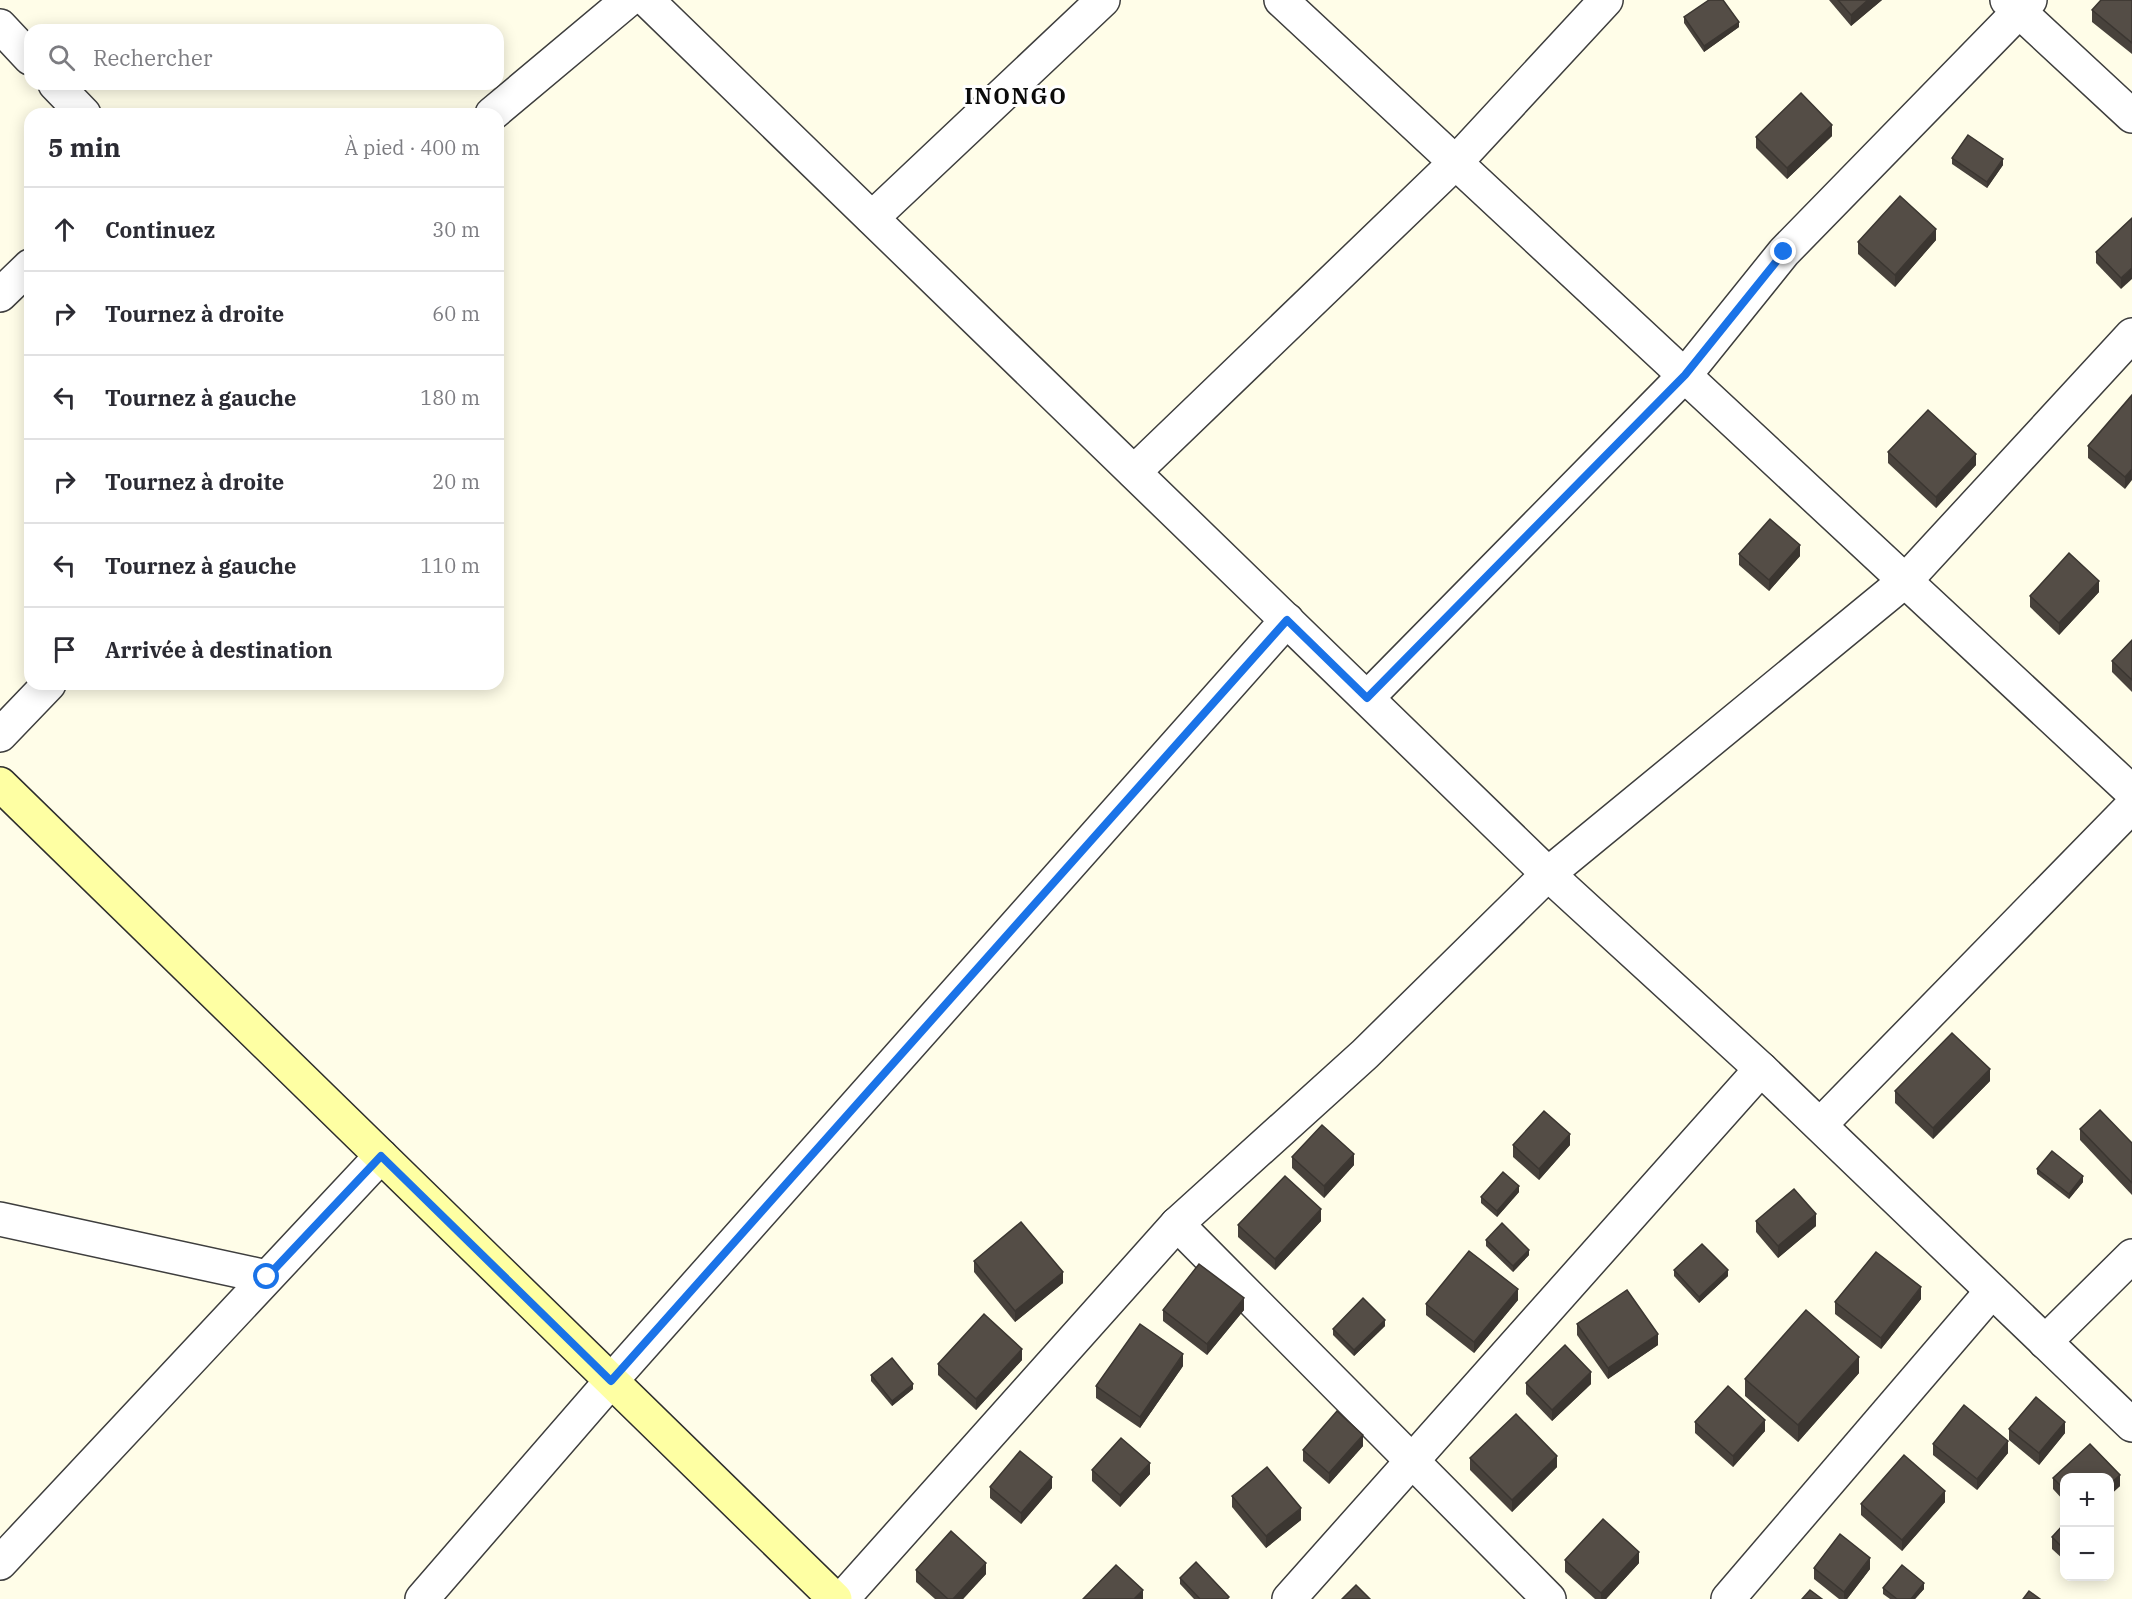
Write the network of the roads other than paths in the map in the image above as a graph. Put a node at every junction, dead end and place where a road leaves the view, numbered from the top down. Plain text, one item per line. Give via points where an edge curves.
1 (628, 0) edge
2 (647, 0) edge
3 (1103, 0) edge
4 (1281, 0) edge
5 (1606, 0) edge
6 (2019, 4) edge
7 (0, 26) edge
8 (24, 52) edge
9 (61, 90) edge
10 (78, 108) edge
11 (499, 108) edge
12 (2132, 116) edge
13 (1456, 162) junction
14 (872, 218) junction
15 (24, 272) edge
16 (0, 295) edge
17 (2132, 335) edge
18 (1685, 375) junction
19 (1134, 472) junction
20 (1906, 580) junction
21 (1287, 620) junction
22 (43, 690) edge
23 (1367, 698) junction
24 (0, 735) edge
25 (0, 784) edge
26 (2132, 792) edge
27 (2132, 806) edge
28 (1548, 874) junction
29 (1761, 1069) junction
30 (1820, 1125) junction
31 (381, 1156) junction
32 (0, 1219) edge
33 (1177, 1224) junction
34 (2132, 1256) edge
35 (267, 1277) junction
36 (1992, 1291) junction
37 (2045, 1342) junction
38 (611, 1381) junction
39 (2132, 1425) edge
40 (1410, 1460) junction
41 (0, 1563) edge
42 (422, 1599) edge
43 (835, 1599) edge
44 (842, 1599) edge
45 (1289, 1599) edge
46 (1549, 1599) edge
47 (1728, 1599) edge

1 - 11 street
2 - 14 street
3 - 14 street
4 - 13 street
5 - 13 street
6 - 12 street
6 - 18 street via 1784,252
7 - 8 street
9 - 10 street
13 - 18 street
13 - 19 street
14 - 19 street
15 - 16 street
17 - 20 street
18 - 20 street
18 - 23 street
19 - 21 street
20 - 26 street
20 - 28 street
21 - 23 street
21 - 38 street
22 - 24 street
23 - 28 street
25 - 31 street
27 - 30 street
28 - 29 street
28 - 33 street via 1365,1054
29 - 30 street
29 - 40 street
30 - 36 street
31 - 35 street
31 - 38 street
32 - 35 street
33 - 40 street
33 - 44 street
34 - 37 street
35 - 41 street
36 - 37 street
36 - 47 street
37 - 39 street
38 - 42 street
38 - 43 street
40 - 45 street
40 - 46 street

